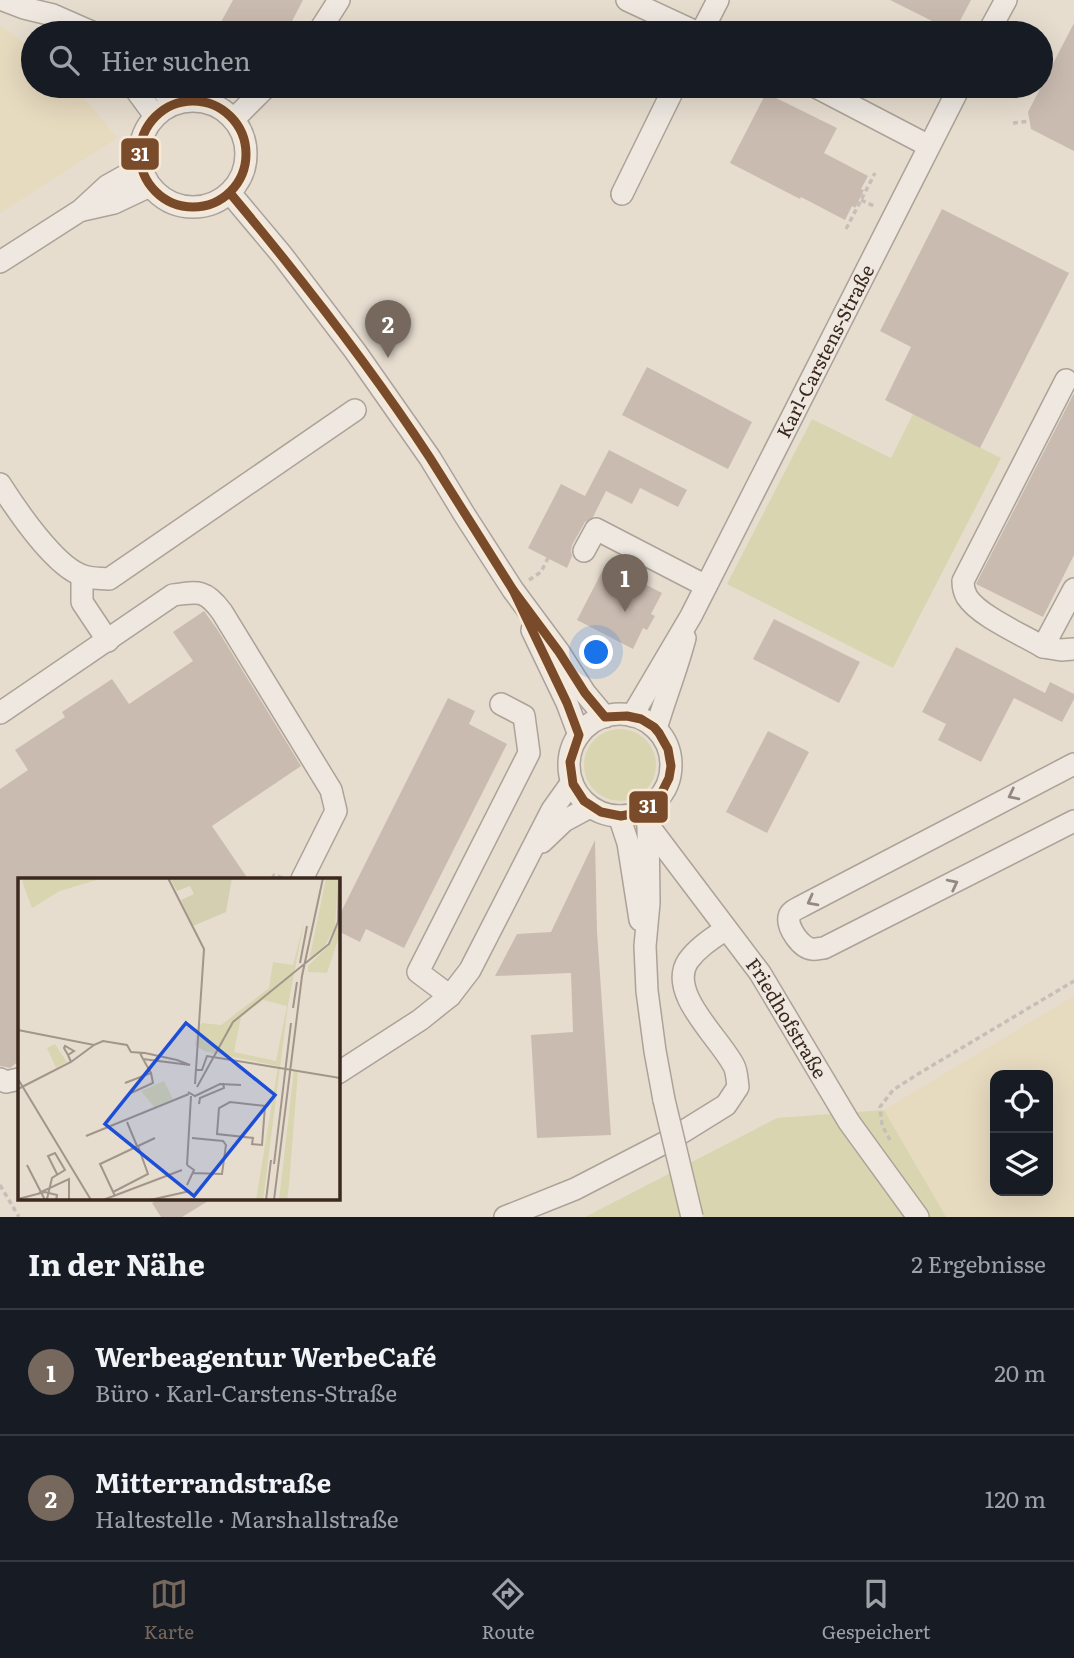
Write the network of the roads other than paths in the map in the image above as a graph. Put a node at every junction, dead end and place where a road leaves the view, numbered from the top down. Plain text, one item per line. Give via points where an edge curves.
1 (3, 0) edge
2 (339, 0) edge
3 (626, 0) edge
4 (718, 0) edge
5 (1006, 0) edge
6 (58, 8) edge
7 (77, 21) edge
8 (326, 21) edge
9 (677, 21) edge
10 (709, 21) edge
11 (995, 21) edge
12 (142, 98) edge
13 (169, 98) edge
14 (255, 98) edge
15 (670, 98) edge
16 (837, 98) edge
17 (954, 98) edge
18 (174, 104) junction
19 (155, 116) junction
20 (234, 119) junction
21 (929, 146) junction
22 (145, 176) junction
23 (230, 193) junction
24 (622, 194) dead end
25 (0, 262) edge
26 (1066, 380) dead end
27 (355, 410) dead end
28 (0, 484) edge
29 (584, 551) dead end
30 (82, 576) junction
31 (706, 586) junction
32 (1074, 589) edge
33 (513, 590) junction
34 (691, 616) junction
35 (108, 640) junction
36 (1043, 647) junction
37 (1074, 649) edge
38 (501, 704) dead end
39 (0, 713) edge
40 (632, 716) junction
41 (605, 717) junction
42 (656, 729) junction
43 (579, 735) junction
44 (1074, 764) edge
45 (572, 782) junction
46 (590, 807) junction
47 (619, 816) junction
48 (647, 817) junction
49 (1074, 821) edge
50 (528, 856) junction
51 (302, 878) edge
52 (726, 929) junction
53 (645, 946) junction
54 (450, 996) junction
55 (340, 1072) edge
56 (0, 1079) edge
57 (18, 1079) edge
58 (505, 1217) edge
59 (692, 1217) edge
60 (918, 1217) edge

1 - 6 street via 24,8
2 - 8 street
3 - 9 street
4 - 10 street
5 - 11 street
6 - 7 street
12 - 19 street
13 - 18 street
14 - 20 street
15 - 24 street
16 - 21 street
17 - 21 street, Karl-Carstens-Straße
18 - 19 street
18 - 20 street via 206,102
19 - 22 street via 140,149
20 - 23 street via 247,148 246,165
21 - 31 street, Karl-Carstens-Straße
22 - 23 street via 163,198 179,206 197,208
22 - 25 street via 107,186 80,210
23 - 33 street via 355,351 430,458
26 - 36 street via 963,580 966,596 982,621
27 - 30 street via 109,579
28 - 30 street via 61,563
29 - 31 street via 596,529
30 - 35 street via 82,602
31 - 34 street, Karl-Carstens-Straße
32 - 36 street
33 - 41 street
33 - 43 street
34 - 40 street, Karl-Carstens-Straße
34 - 42 street, Karl-Carstens-Straße
35 - 39 street
35 - 51 street via 173,595 196,591 213,600 331,790 336,811
36 - 37 street
38 - 54 street via 524,716 529,752 418,972
40 - 41 street
40 - 42 street
41 - 43 street
42 - 48 street via 670,755 671,771
43 - 45 street via 570,757
44 -> 49 street via 792,911 789,922 794,936 808,949 824,948
45 - 46 street
45 - 50 street
46 - 47 street
46 - 50 street via 564,821
47 - 48 street
47 - 53 street via 628,843
48 - 52 street, Friedhofstraße
48 - 53 street
50 - 54 street via 470,970
52 - 58 street via 697,950 683,975 685,993 735,1068 737,1087 726,1105 575,1189
52 - 60 street, Friedhofstraße via 760,973 849,1122
53 - 59 street, bridge via 655,1051
54 - 55 street
56 - 57 street

